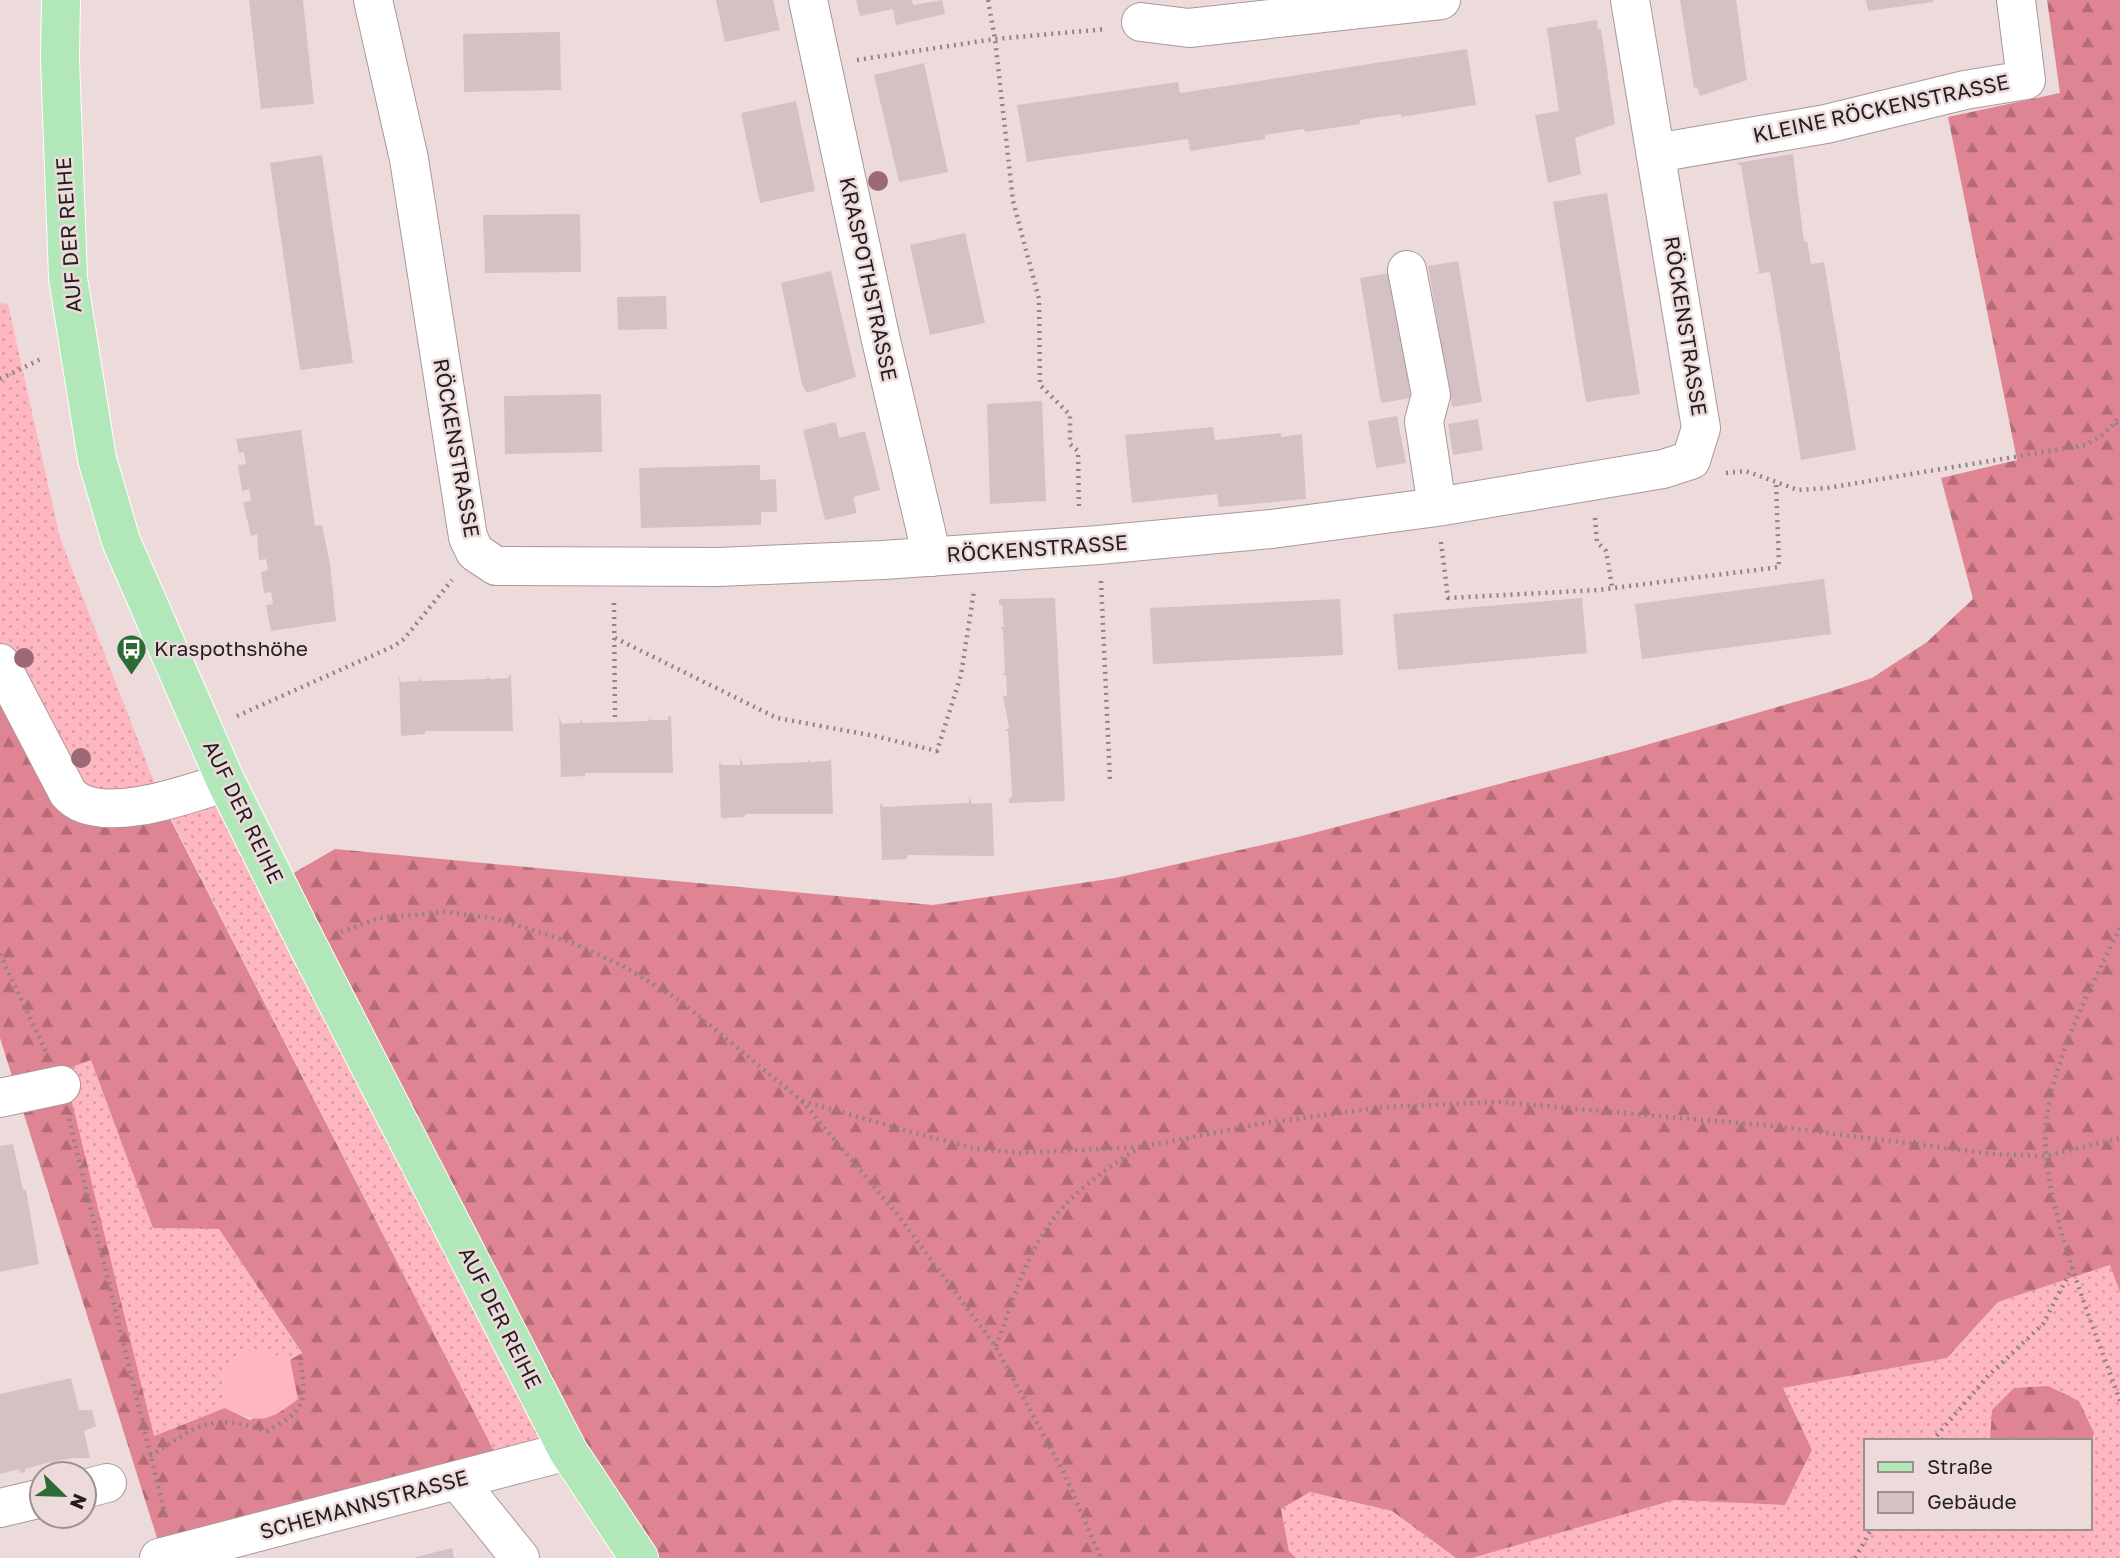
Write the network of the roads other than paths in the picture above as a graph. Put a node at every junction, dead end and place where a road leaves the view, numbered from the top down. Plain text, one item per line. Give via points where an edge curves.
1 (61, 0) edge
2 (373, 0) edge
3 (808, 0) edge
4 (1441, 0) edge
5 (1630, 0) edge
6 (2017, 0) edge
7 (1141, 22) road end
8 (1656, 153) junction
9 (1407, 270) dead end
10 (1437, 506) junction
11 (932, 557) junction
12 (0, 663) edge
13 (226, 782) junction
14 (61, 1085) road end
15 (0, 1098) edge
16 (568, 1451) junction
17 (458, 1481) junction
18 (28, 1501) edge
19 (0, 1508) edge
20 (167, 1556) edge
21 (520, 1558) edge
22 (639, 1558) edge

1 - 13 main road, AUF DER REIHE via 68,278 106,497 155,624
2 - 11 street, RÖCKENSTRASSE via 409,159 468,537 475,552 496,566 718,567
3 - 11 street, KRASPOTHSTRASSE
4 - 7 street via 1189,27
5 - 8 street, RÖCKENSTRASSE
6 - 8 street, KLEINE RÖCKENSTRASSE via 2026,80 1826,124
8 - 10 street, RÖCKENSTRASSE via 1702,428 1691,460 1592,482
9 - 10 street via 1431,396 1424,421
10 - 11 street, RÖCKENSTRASSE via 1272,529
12 - 13 street via 68,793 77,801 104,808 162,802
13 - 16 main road, AUF DER REIHE
14 - 15 street
16 - 17 street, SCHEMANNSTRASSE
16 - 22 main road, AUF DER REIHE
17 - 20 street, SCHEMANNSTRASSE
17 - 21 street
18 - 19 street

